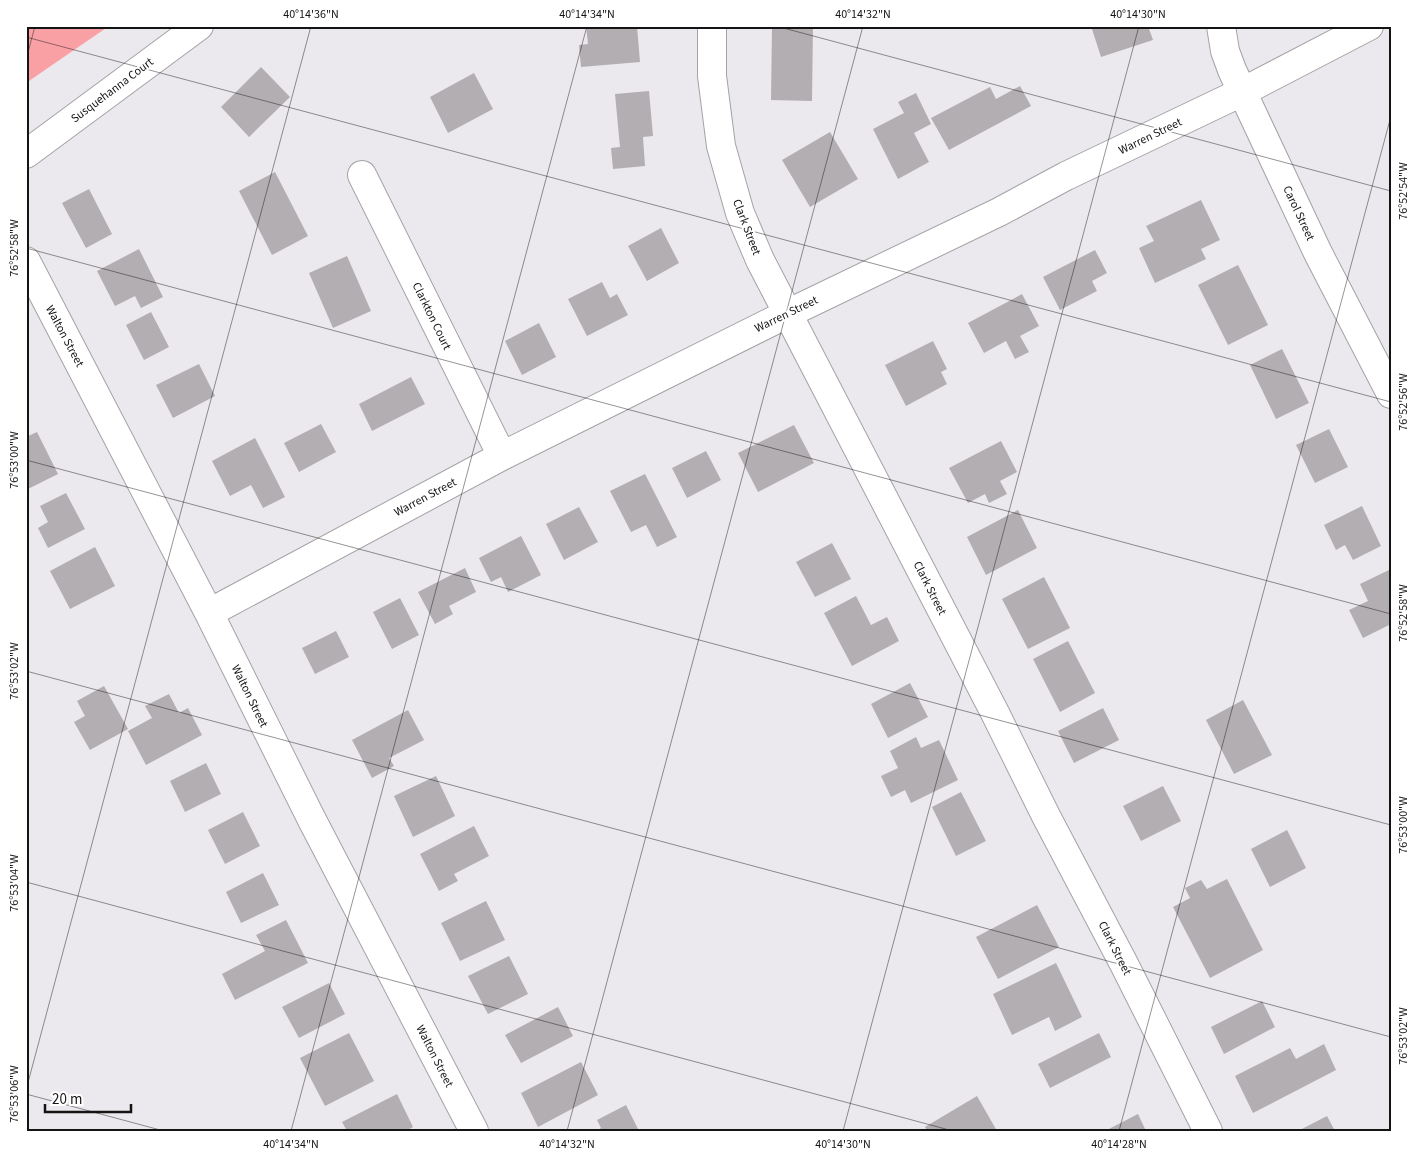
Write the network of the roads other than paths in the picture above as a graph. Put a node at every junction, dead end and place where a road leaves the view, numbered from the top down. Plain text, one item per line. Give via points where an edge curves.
1 (198, 26) edge
2 (712, 26) edge
3 (1221, 26) edge
4 (1369, 26) edge
5 (1242, 92) junction
6 (26, 154) edge
7 (362, 175) dead end
8 (26, 261) edge
9 (789, 313) junction
10 (1391, 394) edge
11 (502, 456) junction
12 (209, 613) junction
13 (474, 1131) edge
14 (1208, 1131) edge

1 - 6 street, Susquehanna Court
2 - 9 street, Clark Street via 712,76 721,146 743,221
3 - 5 street, Carol Street via 1225,51
4 - 5 street, Warren Street
5 - 9 street, Warren Street
5 - 10 street, Carol Street via 1318,253
7 - 11 street, Clarkton Court
8 - 12 street, Walton Street
9 - 11 street, Warren Street
9 - 14 street, Clark Street
11 - 12 street, Warren Street
12 - 13 street, Walton Street via 311,818

